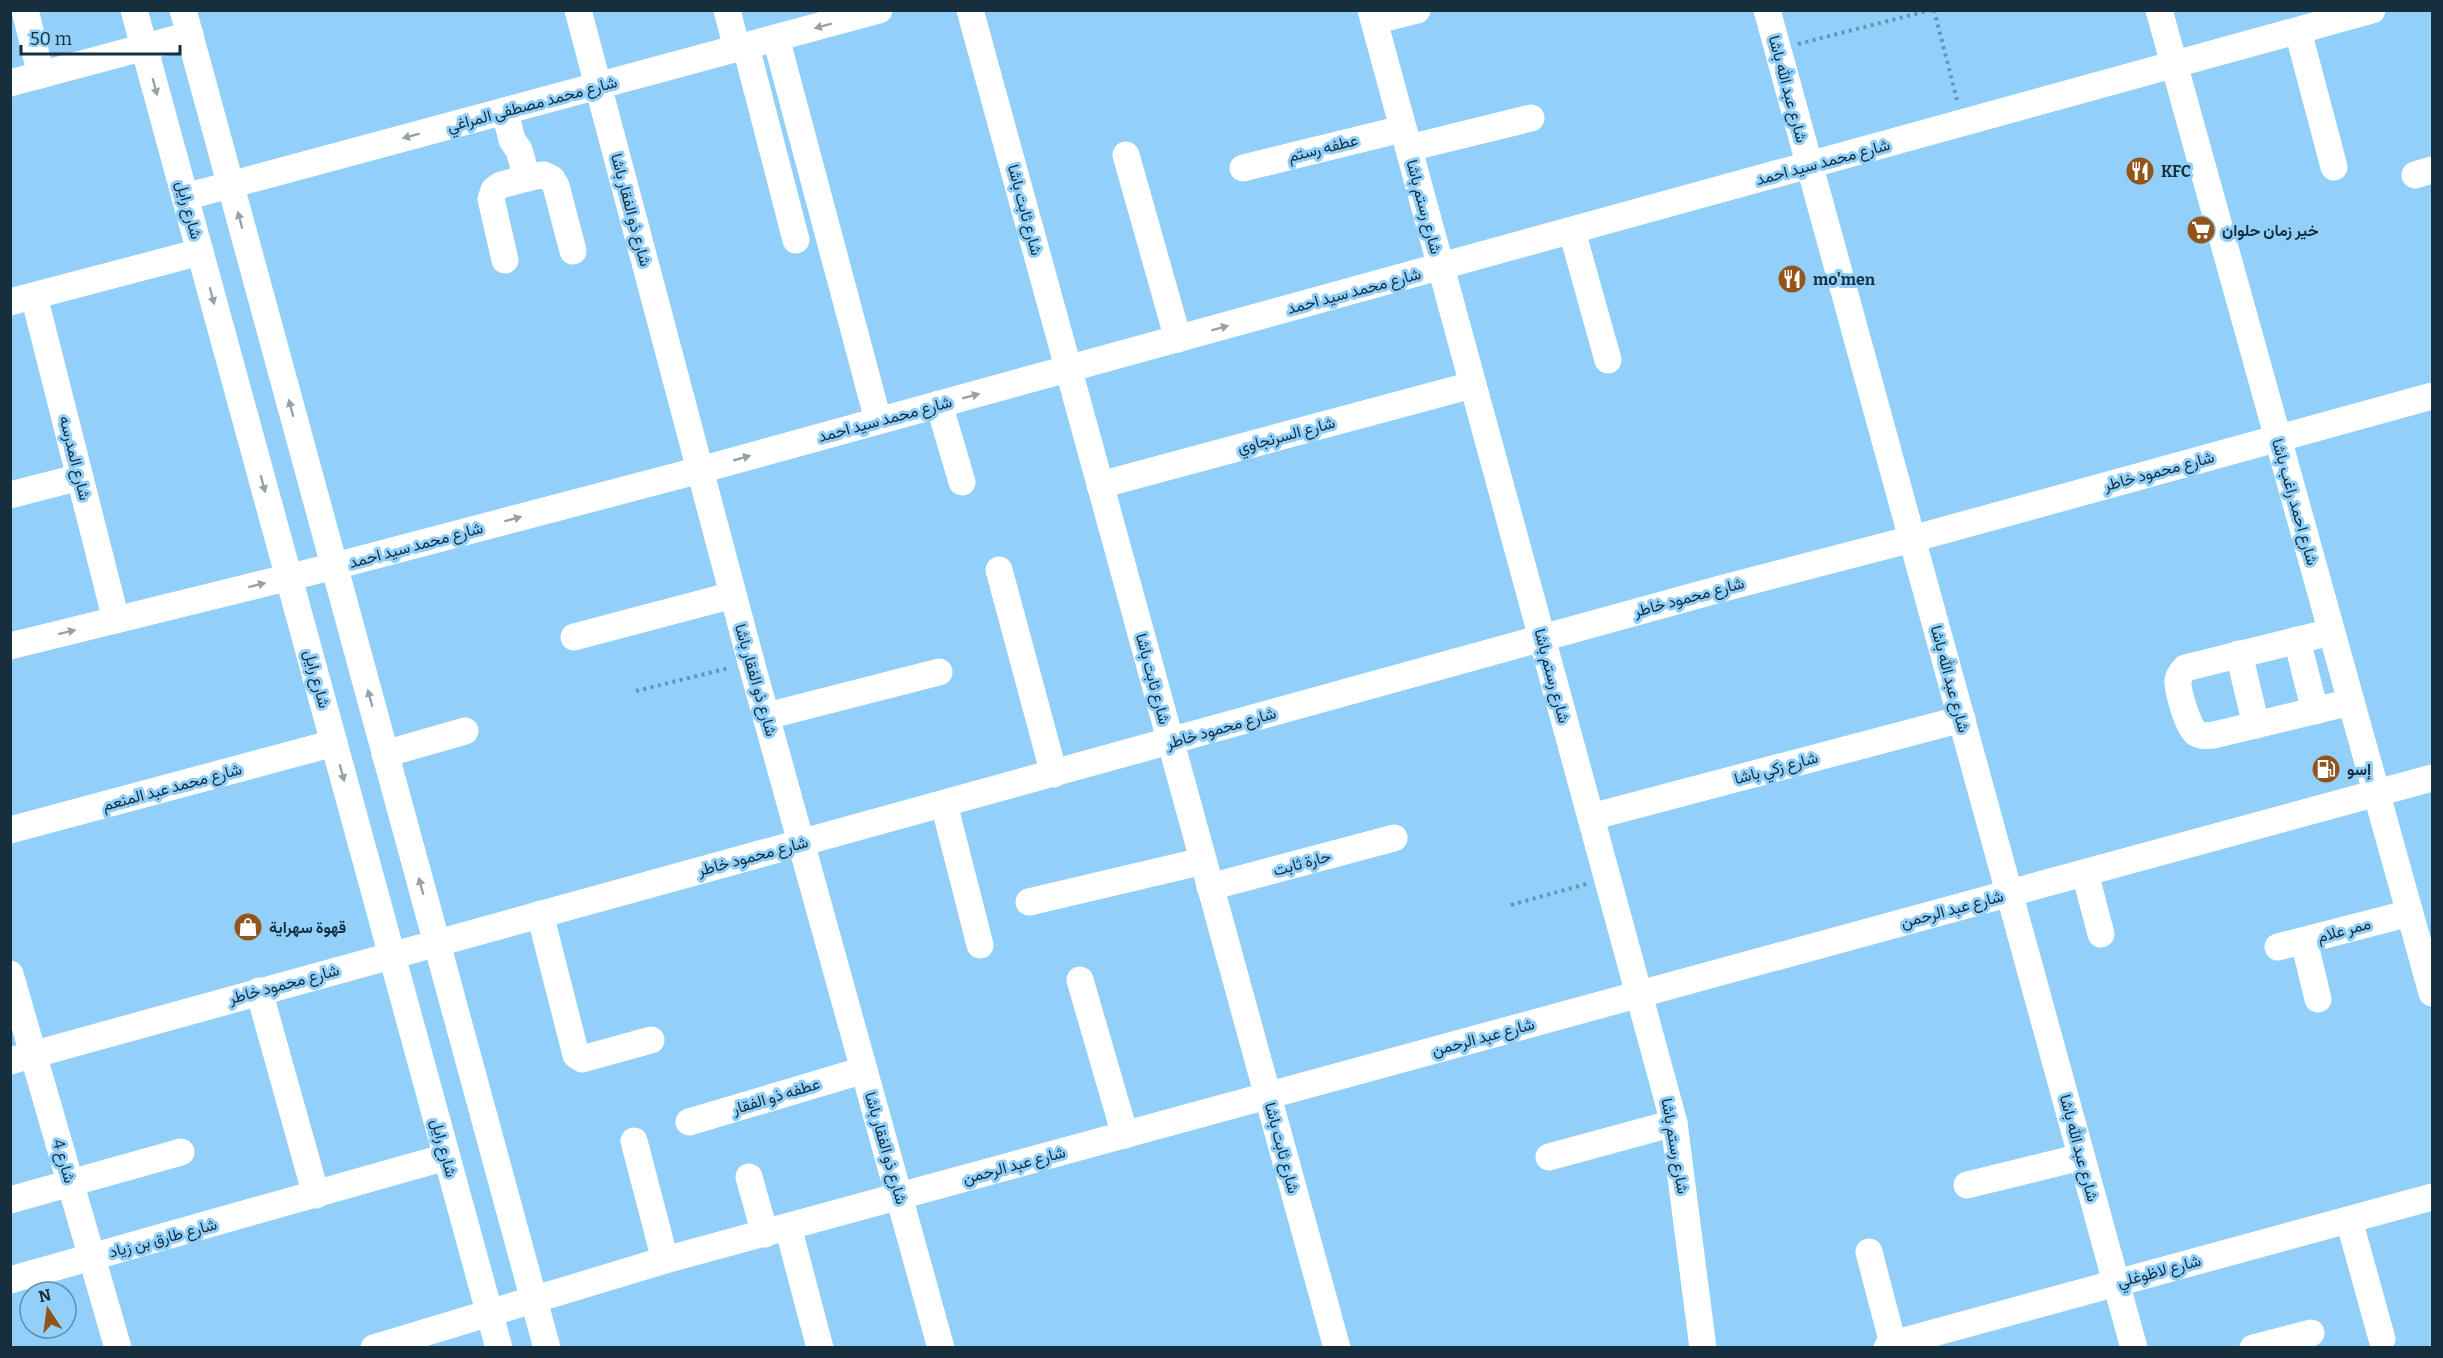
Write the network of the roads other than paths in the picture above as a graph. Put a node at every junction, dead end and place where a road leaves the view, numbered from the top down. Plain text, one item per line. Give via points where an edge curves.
1 (24, 10) edge
2 (134, 10) edge
3 (578, 10) edge
4 (727, 10) edge
5 (879, 10) edge
6 (970, 10) edge
7 (1417, 10) edge
8 (1767, 10) edge
9 (2159, 10) edge
10 (2372, 10) edge
11 (1372, 16) edge
12 (187, 23) edge
13 (2298, 31) junction
14 (776, 38) junction
15 (144, 47) junction
16 (741, 48) junction
17 (2174, 66) junction
18 (40, 75) junction
19 (10, 83) edge
20 (598, 87) junction
21 (505, 111) junction
22 (1531, 118) dead end
23 (1405, 139) junction
24 (1126, 155) dead end
25 (1810, 166) junction
26 (1243, 168) dead end
27 (2334, 168) dead end
28 (522, 180) junction
29 (231, 185) junction
30 (185, 197) junction
31 (1572, 231) junction
32 (796, 240) dead end
33 (573, 251) dead end
34 (200, 252) junction
35 (505, 260) dead end
36 (1441, 267) junction
37 (22, 299) edge
38 (1178, 339) junction
39 (1608, 360) dead end
40 (1068, 369) junction
41 (1472, 385) junction
42 (2433, 396) edge
43 (939, 404) junction
44 (878, 420) junction
45 (2277, 438) junction
46 (700, 470) junction
47 (80, 477) junction
48 (962, 482) dead end
49 (1100, 485) junction
50 (10, 495) edge
51 (1912, 539) junction
52 (335, 566) junction
53 (999, 570) dead end
54 (289, 577) junction
55 (733, 596) junction
56 (116, 620) junction
57 (2331, 632) junction
58 (574, 637) dead end
59 (1542, 638) junction
60 (2296, 640) junction
61 (10, 646) edge
62 (2239, 654) junction
63 (939, 672) dead end
64 (2351, 702) junction
65 (2315, 711) junction
66 (766, 716) junction
67 (1962, 719) junction
68 (2256, 725) junction
69 (465, 731) dead end
70 (1170, 742) junction
71 (334, 743) junction
72 (385, 754) junction
73 (1054, 774) junction
74 (2433, 778) edge
75 (2377, 793) junction
76 (944, 804) junction
77 (1591, 817) junction
78 (10, 830) edge
79 (1394, 838) dead end
80 (802, 843) junction
81 (1203, 861) junction
82 (2085, 873) junction
83 (1210, 887) junction
84 (2010, 893) junction
85 (1029, 902) dead end
86 (2410, 913) junction
87 (540, 914) junction
88 (2101, 934) dead end
89 (2304, 941) junction
90 (436, 943) junction
91 (980, 945) dead end
92 (2278, 947) dead end
93 (392, 955) junction
94 (10, 974) edge
95 (1080, 980) dead end
96 (259, 991) junction
97 (2433, 993) edge
98 (1639, 994) junction
99 (2318, 999) dead end
100 (651, 1040) dead end
101 (22, 1058) edge
102 (864, 1070) junction
103 (1268, 1096) junction
104 (689, 1122) dead end
105 (1674, 1123) junction
106 (1125, 1135) junction
107 (634, 1141) dead end
108 (181, 1152) dead end
109 (446, 1157) junction
110 (1549, 1157) dead end
111 (2082, 1157) junction
112 (749, 1178) dead end
113 (71, 1183) junction
114 (1967, 1185) dead end
115 (316, 1195) junction
116 (900, 1197) junction
117 (2433, 1197) edge
118 (10, 1200) edge
119 (2349, 1220) junction
120 (776, 1230) junction
121 (1869, 1252) dead end
122 (92, 1257) junction
123 (665, 1260) junction
124 (10, 1280) edge
125 (2116, 1283) junction
126 (534, 1299) junction
127 (490, 1313) junction
128 (2311, 1333) dead end
129 (544, 1339) edge
130 (2382, 1339) dead end
131 (498, 1344) edge
132 (1890, 1346) edge
133 (118, 1347) edge
134 (374, 1347) edge
135 (820, 1347) edge
136 (941, 1347) edge
137 (1337, 1347) edge
138 (1703, 1347) edge
139 (2134, 1347) edge
140 (2253, 1347) edge

1 - 18 street
2 - 15 street, شارع رايل
3 - 20 street, شارع ذو الفقار باشا
4 - 16 street
5 -> 14 street, شارع محمد مصطفى المراغي
6 - 40 street, شارع ثابت باشا
7 - 11 street
8 - 25 street, شارع عبد الله باشا
9 - 17 street, شارع احمد راغب باشا
10 - 13 street, شارع محمد سيد احمد
11 - 23 street, شارع رستم باشا
12 - 15 street
12 - 29 street
13 - 17 street, شارع محمد سيد احمد
13 - 27 street
14 - 16 street, شارع محمد مصطفى المراغي
14 - 44 street
15 - 18 street
15 -> 30 street, شارع رايل
16 - 20 street, شارع محمد مصطفى المراغي
16 - 32 street
17 - 25 street, شارع محمد سيد احمد
17 - 45 street, شارع احمد راغب باشا
18 - 19 street
20 - 21 street, شارع محمد مصطفى المراغي
20 - 46 street, شارع ذو الفقار باشا
21 - 28 street via 513,143 510,153
21 -> 29 street, شارع محمد مصطفى المراغي
22 - 23 street, عطفه رستم
23 - 26 street, عطفه رستم
23 - 36 street, شارع رستم باشا
24 - 38 street
25 - 31 street, شارع محمد سيد احمد
25 - 51 street, شارع عبد الله باشا
28 - 33 street via 544,175 552,179
28 - 35 street via 501,185 491,199
29 - 30 street, شارع محمد مصطفى المراغي
52 -> 29 street
30 - 34 street, شارع رايل
31 - 36 street, شارع محمد سيد احمد
31 - 39 street
34 - 37 street
34 -> 54 street, شارع رايل
38 -> 36 street, شارع محمد سيد احمد
36 - 41 street, شارع رستم باشا
37 - 47 street, شارع المدرسه
38 - 40 street, شارع محمد سيد احمد
43 -> 40 street, شارع محمد سيد احمد
40 - 49 street, شارع ثابت باشا
41 - 49 street, شارع السرنجاوي
41 - 59 street, شارع رستم باشا
42 - 45 street, شارع محمود خاطر
43 - 44 street, شارع محمد سيد احمد
43 - 48 street
46 -> 44 street, شارع محمد سيد احمد
45 - 51 street, شارع محمود خاطر
45 - 57 street, شارع احمد راغب باشا
52 -> 46 street, شارع محمد سيد احمد
46 - 55 street, شارع ذو الفقار باشا
47 - 50 street
47 - 56 street, شارع المدرسه
49 - 70 street, شارع ثابت باشا
51 - 59 street, شارع محمود خاطر
51 - 67 street, شارع عبد الله باشا
52 - 54 street, شارع محمد سيد احمد
72 -> 52 street
53 - 73 street
56 -> 54 street, شارع محمد سيد احمد
54 - 71 street, شارع رايل
55 - 58 street
55 - 66 street, شارع ذو الفقار باشا
61 -> 56 street, شارع محمد سيد احمد
57 - 60 street
57 - 64 street, شارع احمد راغب باشا
59 - 70 street, شارع محمود خاطر
59 - 77 street, شارع رستم باشا
60 - 62 street
60 - 65 street
62 - 68 street
62 - 68 street via 2186,668 2178,682 2189,726 2196,733 2214,735
63 - 66 street
64 - 65 street
64 - 75 street, شارع احمد راغب باشا
65 - 68 street
66 - 80 street, شارع ذو الفقار باشا
67 - 77 street, شارع زكي باشا
67 - 84 street, شارع عبد الله باشا
69 - 72 street
70 - 73 street, شارع محمود خاطر
70 - 81 street, شارع ثابت باشا
71 - 78 street, شارع محمد عبد المنعم
71 -> 93 street, شارع رايل
90 -> 72 street
73 - 76 street, شارع محمود خاطر
74 - 75 street, شارع عبد الرحمن
75 - 82 street, شارع عبد الرحمن
75 - 86 street, شارع احمد راغب باشا
76 - 80 street, شارع محمود خاطر
76 - 91 street
77 - 98 street, شارع رستم باشا
79 - 83 street, حارة ثابت
80 - 87 street, شارع محمود خاطر
80 - 102 street, شارع ذو الفقار باشا
81 - 83 street, شارع ثابت باشا
81 - 85 street
82 - 84 street, شارع عبد الرحمن
82 - 88 street
83 - 103 street, شارع ثابت باشا
84 - 98 street, شارع عبد الرحمن
84 - 111 street, شارع عبد الله باشا
86 - 89 street, ممر علام
86 - 97 street, شارع احمد راغب باشا
87 - 90 street, شارع محمود خاطر
87 - 100 street via 576,1055 582,1059
89 - 92 street, ممر علام
89 - 99 street
90 - 93 street, شارع محمود خاطر
90 - 126 street
93 - 96 street, شارع محمود خاطر
93 - 109 street, شارع رايل
94 - 101 street, شارع 4
95 - 106 street
96 - 101 street, شارع محمود خاطر
96 - 115 street
98 - 103 street, شارع عبد الرحمن
98 - 105 street, شارع رستم باشا
101 - 113 street, شارع 4
102 - 104 street, عطفه ذو الفقار
102 - 116 street, شارع ذو الفقار باشا
103 - 106 street, شارع عبد الرحمن
103 - 137 street, شارع ثابت باشا
105 - 110 street
105 - 138 street, شارع رستم باشا
106 - 116 street, شارع عبد الرحمن
107 - 123 street
108 - 113 street
109 - 115 street, شارع طارق بن زياد
109 - 127 street, شارع رايل
111 - 114 street
111 - 125 street, شارع عبد الله باشا
112 - 120 street
113 - 118 street
113 - 122 street, شارع 4
115 - 122 street, شارع طارق بن زياد
116 - 120 street, شارع عبد الرحمن
116 - 136 street, شارع ذو الفقار باشا
117 - 119 street, شارع لاظوغلي
119 - 125 street, شارع لاظوغلي
119 - 130 street
120 - 123 street, شارع عبد الرحمن
120 - 135 street
121 - 132 street
122 - 124 street, شارع طارق بن زياد
122 - 133 street, شارع 4
123 - 126 street, شارع عبد الرحمن
125 - 132 street, شارع لاظوغلي
125 - 139 street, شارع عبد الله باشا
126 - 127 street, شارع عبد الرحمن
126 - 129 street
127 - 131 street, شارع رايل
127 - 134 street, شارع عبد الرحمن
128 - 140 street
129 - 131 street

